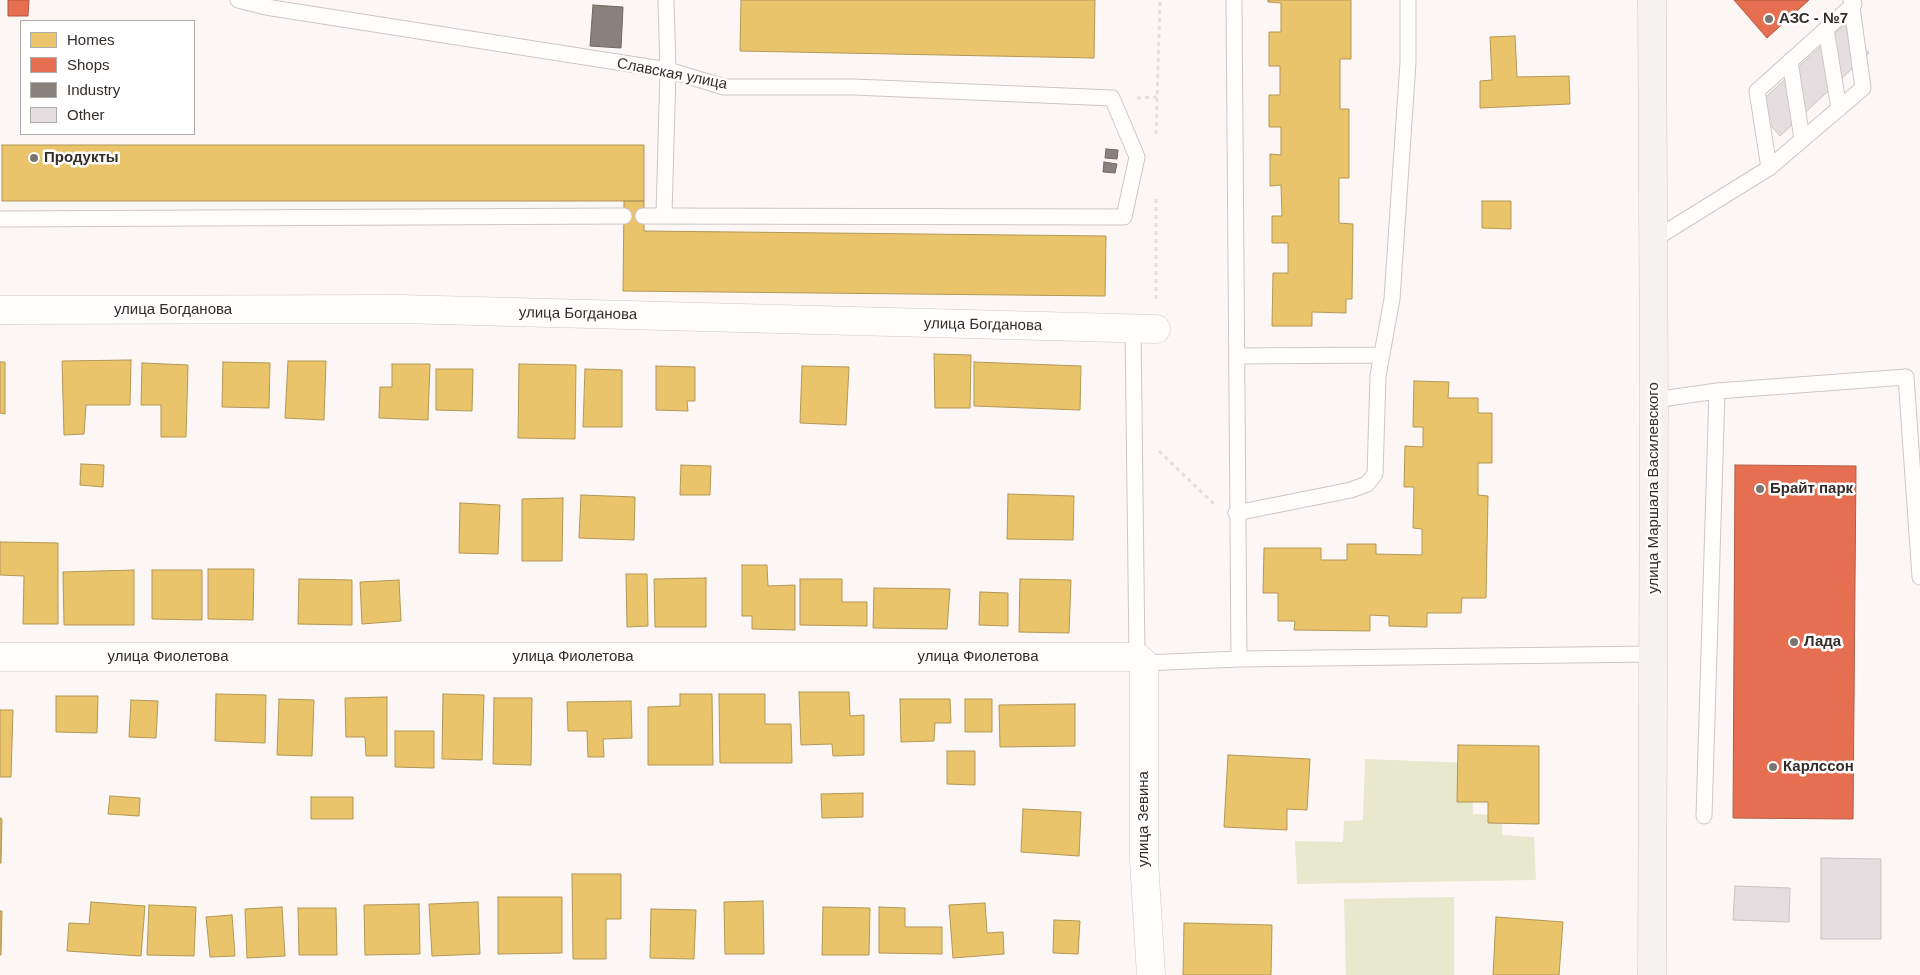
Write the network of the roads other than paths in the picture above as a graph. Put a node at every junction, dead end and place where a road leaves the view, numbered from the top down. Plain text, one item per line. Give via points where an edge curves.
1 (238, 0) edge
2 (666, 0) edge
3 (1234, 0) edge
4 (1408, 0) edge
5 (1652, 0) edge
6 (1853, 2) edge
7 (1826, 29) junction
8 (1790, 62) junction
9 (668, 70) junction
10 (1839, 109) junction
11 (1802, 139) junction
12 (1769, 168) junction
13 (664, 215) junction
14 (624, 216) dead end
15 (644, 216) dead end
16 (0, 219) edge
17 (1653, 240) junction
18 (0, 310) edge
19 (1144, 329) joint
20 (1382, 355) junction
21 (1237, 356) junction
22 (1717, 391) junction
23 (1654, 400) junction
24 (1236, 520) junction
25 (1920, 578) edge
26 (1654, 654) junction
27 (0, 657) edge
28 (1239, 659) junction
29 (1140, 660) junction
30 (1704, 816) dead end
31 (1151, 975) edge
32 (1652, 975) edge

1 - 9 lane, Славская улица
2 - 9 lane
3 - 21 lane
4 - 20 lane via 1408,62 1392,299
5 - 17 main road, улица Маршала Василевского
6 - 7 lane
6 - 10 lane via 1864,88
7 - 8 lane
7 - 10 lane
8 - 11 lane
8 - 12 lane via 1757,91
9 - 13 lane
9 - 13 lane, Славская улица via 724,87 854,88 1112,98 1137,157 1124,217
10 - 11 lane
11 - 12 lane
12 - 17 lane
13 - 15 lane
14 - 16 lane
17 - 23 main road, улица Маршала Василевского
18 - 19 street, улица Богданова via 400,309
19 - 29 lane
20 - 21 lane
20 - 24 lane via 1378,376 1375,474 1367,484
21 - 24 lane
22 - 23 lane
22 - 25 lane via 1906,377
22 - 30 lane
23 - 26 main road, улица Маршала Василевского
24 - 28 lane
26 - 28 lane
26 - 32 main road, улица Маршала Василевского
27 - 29 street, улица Фиолетова
28 - 29 lane
29 - 31 street, улица Зевина via 1144,860

